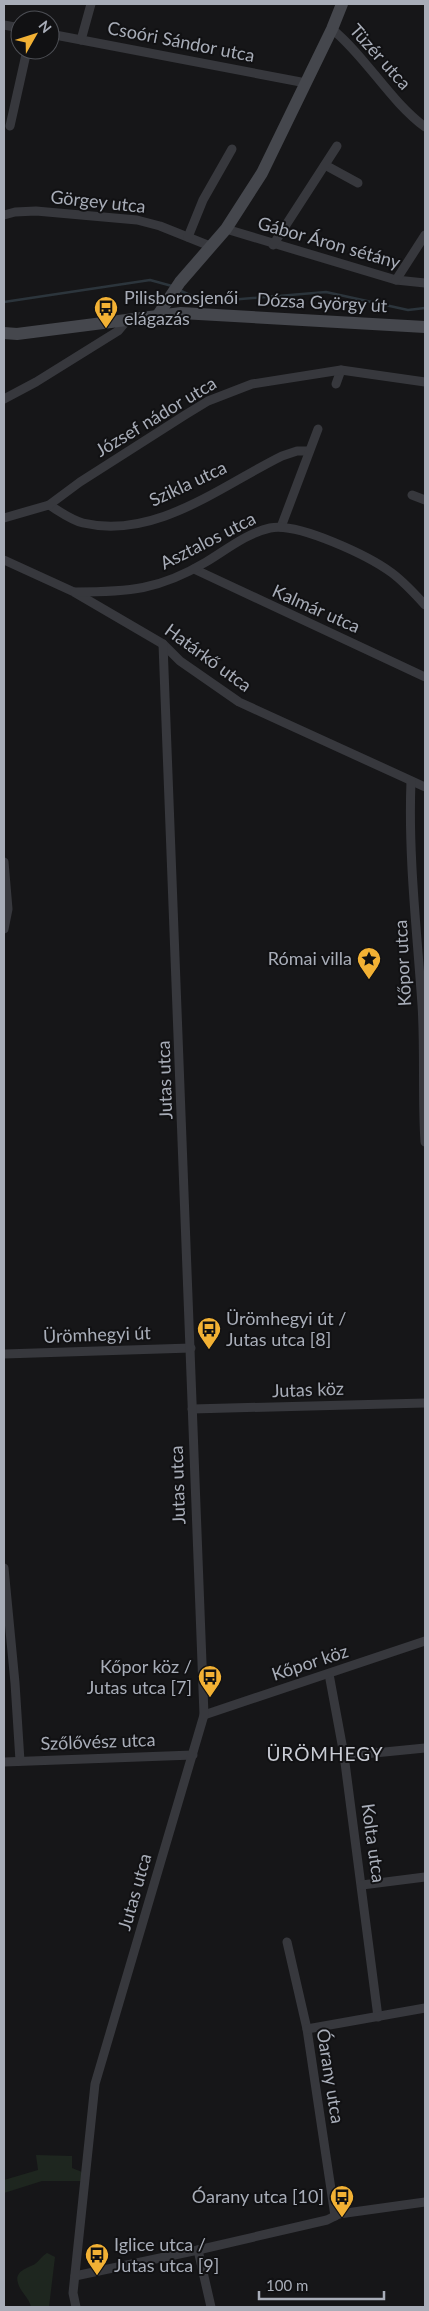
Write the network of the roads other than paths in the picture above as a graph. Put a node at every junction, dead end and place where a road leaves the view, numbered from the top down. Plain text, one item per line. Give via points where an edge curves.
1 (91, 4) edge
2 (342, 4) edge
3 (332, 29) junction
4 (60, 36) edge
5 (81, 40) junction
6 (25, 60) edge
7 (306, 83) junction
8 (10, 126) dead end
9 (425, 127) edge
10 (337, 146) dead end
11 (232, 149) dead end
12 (326, 165) junction
13 (358, 184) dead end
14 (4, 215) edge
15 (226, 229) junction
16 (425, 236) edge
17 (188, 237) junction
18 (273, 245) junction
19 (210, 246) junction
20 (396, 280) junction
21 (425, 283) edge
22 (158, 315) junction
23 (128, 319) junction
24 (425, 327) edge
25 (4, 333) edge
26 (341, 370) junction
27 (425, 382) edge
28 (336, 384) dead end
29 (4, 399) edge
30 (318, 429) dead end
31 (309, 451) junction
32 (412, 495) dead end
33 (425, 500) edge
34 (49, 505) junction
35 (4, 518) edge
36 (281, 527) junction
37 (4, 560) edge
38 (194, 569) junction
39 (74, 592) junction
40 (425, 604) edge
41 (163, 644) junction
42 (425, 677) edge
43 (411, 782) junction
44 (425, 787) edge
45 (4, 862) edge
46 (4, 929) edge
47 (425, 1142) edge
48 (191, 1348) junction
49 (4, 1354) edge
50 (425, 1403) edge
51 (192, 1409) junction
52 (4, 1568) edge
53 (425, 1641) edge
54 (329, 1674) junction
55 (204, 1715) junction
56 (425, 1748) edge
57 (193, 1755) junction
58 (344, 1756) junction
59 (20, 1761) junction
60 (4, 1762) edge
61 (425, 1877) edge
62 (362, 1885) junction
63 (287, 1942) dead end
64 (425, 2008) edge
65 (378, 2017) junction
66 (307, 2030) junction
67 (425, 2202) edge
68 (335, 2216) junction
69 (198, 2250) junction
70 (75, 2276) junction
71 (76, 2307) edge
72 (211, 2307) edge

1 - 5 street
2 - 3 main road
3 - 7 main road
3 - 9 street, Tüzér utca via 352,45 414,119
4 - 5 street, Csoóri Sándor utca
5 - 7 street, Csoóri Sándor utca
6 - 8 street
7 - 15 main road via 262,173
10 - 12 street
11 - 17 street
12 - 13 street
12 - 18 street
14 - 17 street, Görgey utca via 36,211 119,217 160,226
15 - 18 street, Gábor Áron sétány
15 - 19 main road
16 - 20 street
17 - 19 street, Görgey utca
18 - 20 street, Gábor Áron sétány
19 - 22 main road via 169,296
20 - 21 street, Gábor Áron sétány
22 - 23 main road, Dózsa György út
22 - 24 main road, Dózsa György út via 182,313
23 - 25 main road, Dózsa György út
23 - 29 street via 118,331
26 - 27 street, József nádor utca
26 - 28 street
26 - 34 street, József nádor utca via 252,384 208,402 137,445
30 - 31 street
31 - 34 street, Szikla utca via 282,456 174,513 143,522 121,525 82,523
31 - 36 street
32 - 33 street
34 - 35 street, József nádor utca
36 - 38 street, Asztalos utca via 260,531
36 - 40 street, Asztalos utca via 319,536 365,557 393,573
37 - 39 street, Határkő utca
38 - 39 street, Asztalos utca via 141,590
38 - 42 street, Kalmár utca
39 - 41 street, Határkő utca
41 - 43 street, Határkő utca via 180,661 239,702
41 - 48 street, Jutas utca
43 - 44 street, Határkő utca
43 - 47 street, Kőpor utca via 409,828 422,1005
45 - 46 street via 8,909
48 - 49 street, Ürömhegyi út
48 - 51 street, Jutas utca
50 - 51 street, Jutas köz
51 - 55 street, Jutas utca
52 - 59 street via 16,1682
53 - 54 street, Kőpor köz
54 - 55 street, Kőpor köz
54 - 58 street, Kolta utca
55 - 57 street, Jutas utca
56 - 58 street
57 - 59 street, Szőlővész utca
57 - 70 street, Jutas utca via 95,2084
58 - 62 street, Kolta utca
59 - 60 street, Szőlővész utca
61 - 62 street
62 - 65 street, Kolta utca
63 - 66 street, Óarany utca
64 - 65 street
65 - 66 street
66 - 68 street, Óarany utca
67 - 68 street
68 - 69 street
69 - 70 street
69 - 72 street
70 - 71 street, Jutas utca via 73,2292

